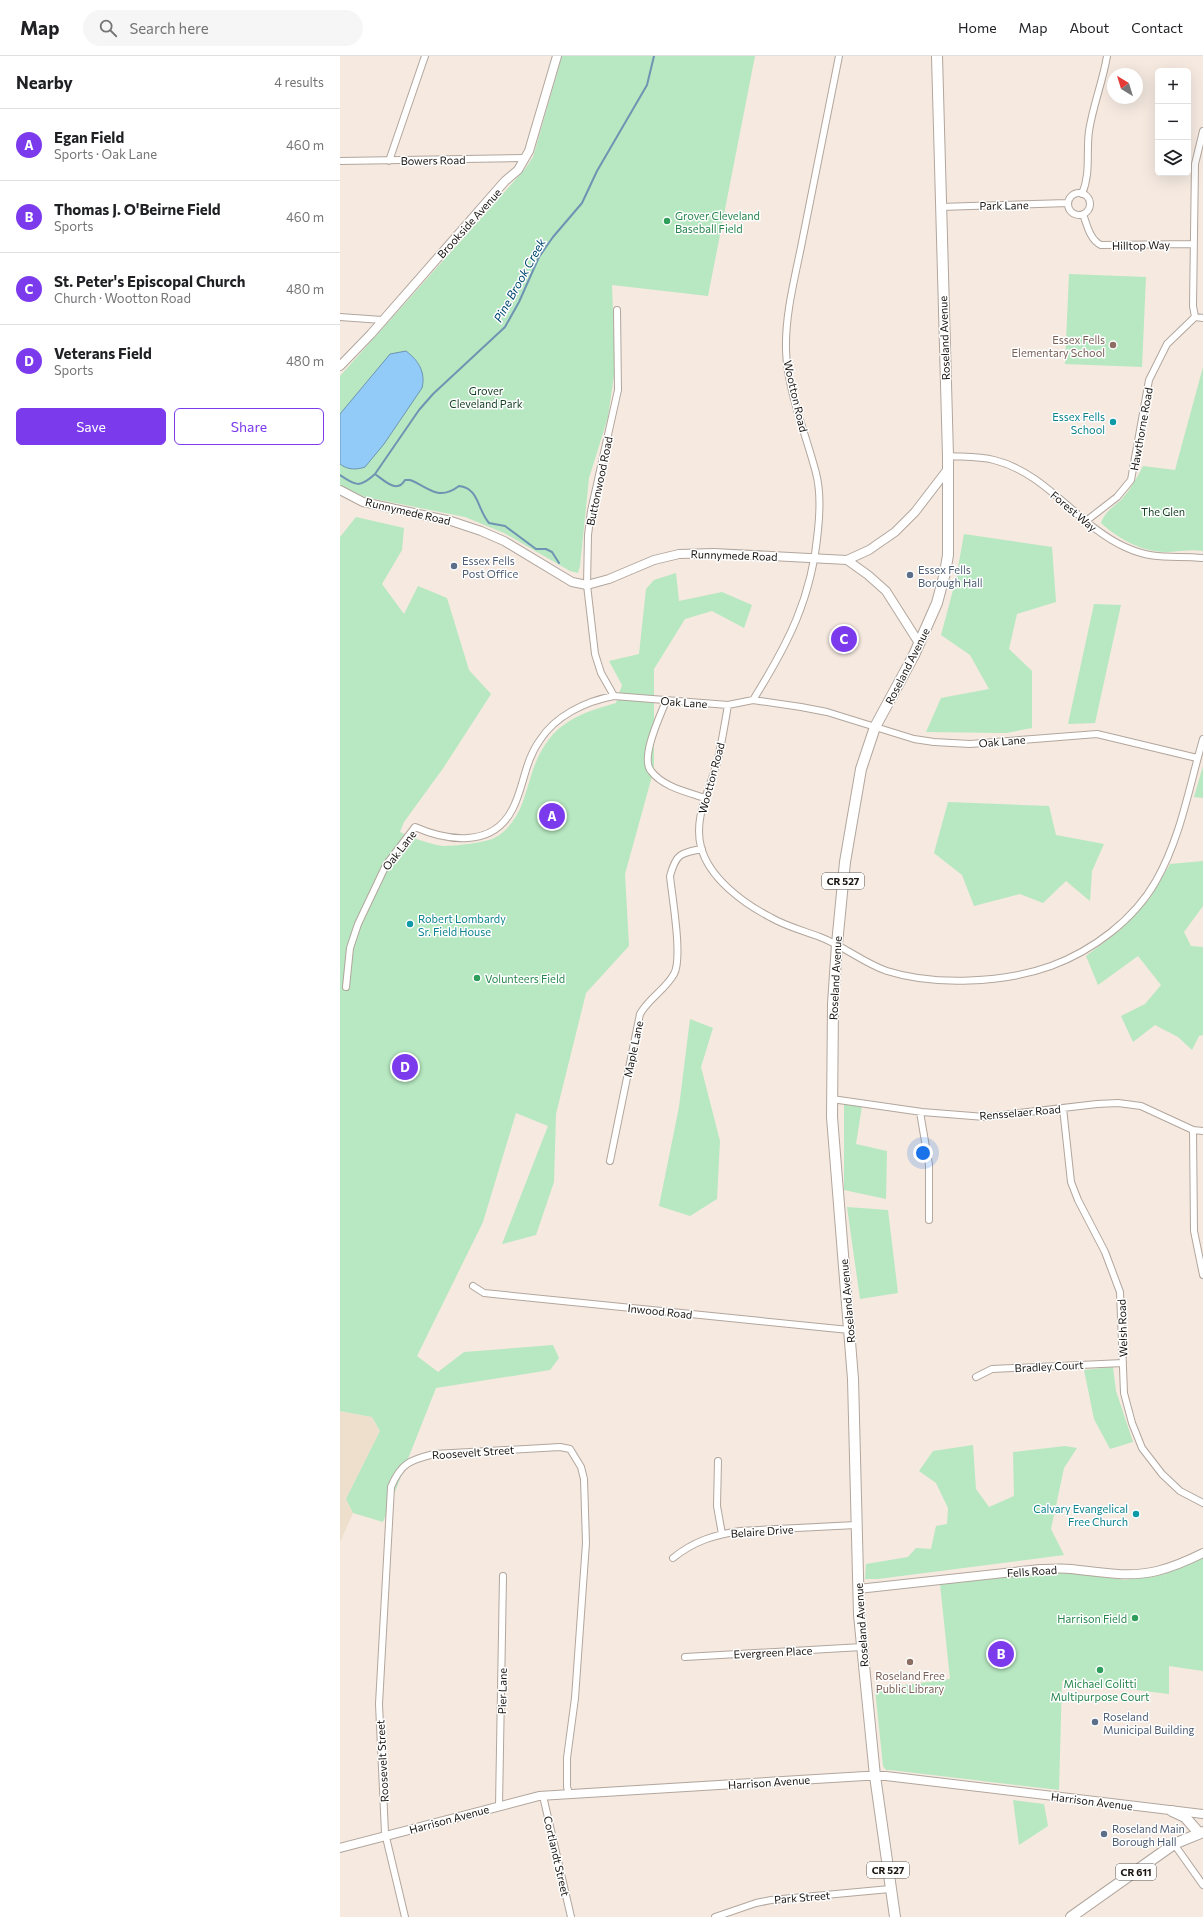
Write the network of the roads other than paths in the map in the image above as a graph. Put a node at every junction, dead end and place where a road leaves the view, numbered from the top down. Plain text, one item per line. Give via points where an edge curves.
1 (425, 56) edge
2 (556, 56) edge
3 (839, 56) edge
4 (937, 56) edge
5 (1107, 59) edge
6 (1203, 131) edge
7 (525, 158) junction
8 (340, 161) edge
9 (389, 161) junction
10 (1082, 194) junction
11 (1068, 203) junction
12 (940, 207) junction
13 (1083, 214) junction
14 (1194, 244) junction
15 (617, 310) dead end
16 (340, 317) edge
17 (1195, 317) junction
18 (1203, 318) edge
19 (382, 320) junction
20 (340, 366) edge
21 (948, 456) junction
22 (948, 469) junction
23 (340, 490) edge
24 (1086, 521) junction
25 (1203, 558) edge
26 (814, 559) junction
27 (846, 560) junction
28 (587, 585) junction
29 (919, 642) junction
30 (614, 696) junction
31 (753, 700) junction
32 (666, 701) junction
33 (728, 706) junction
34 (875, 727) junction
35 (1203, 739) edge
36 (1197, 758) junction
37 (705, 798) junction
38 (702, 849) junction
39 (837, 944) junction
40 (346, 987) dead end
41 (832, 1099) junction
42 (1063, 1108) junction
43 (920, 1112) junction
44 (1193, 1130) junction
45 (1203, 1131) edge
46 (610, 1161) dead end
47 (929, 1220) dead end
48 (1203, 1275) edge
49 (473, 1286) dead end
50 (849, 1330) junction
51 (1123, 1363) junction
52 (976, 1377) dead end
53 (718, 1461) dead end
54 (1203, 1503) edge
55 (856, 1526) junction
56 (722, 1534) junction
57 (1203, 1553) edge
58 (673, 1558) dead end
59 (503, 1576) dead end
60 (858, 1589) junction
61 (862, 1647) junction
62 (685, 1657) dead end
63 (876, 1776) junction
64 (569, 1793) junction
65 (543, 1796) junction
66 (499, 1806) junction
67 (1172, 1811) junction
68 (1203, 1814) edge
69 (1201, 1832) edge
70 (386, 1836) junction
71 (1174, 1844) junction
72 (340, 1848) edge
73 (1203, 1885) edge
74 (890, 1889) junction
75 (405, 1917) edge
76 (571, 1917) edge
77 (715, 1917) edge
78 (895, 1917) edge
79 (1071, 1917) edge

1 - 9 street
2 - 7 street, Brookside Avenue
3 - 26 street, Wootton Road via 795,281 786,350 791,384 816,475 820,501
4 - 12 main road, Roseland Avenue / CR 527
5 - 10 street via 1093,105 1087,182
6 - 14 street via 1195,164
7 - 9 street, Bowers Road
7 - 19 street, Brookside Avenue via 518,170
8 - 9 street, Bowers Road
10 - 11 street via 1073,195
10 - 13 street via 1090,204 1087,212
11 - 12 street, Park Lane
11 - 13 street via 1071,211 1078,215
12 - 21 main road, Roseland Avenue / CR 527
13 - 14 street, Hilltop Way via 1094,240 1101,245
14 - 17 street
15 - 28 street, Buttonwood Road via 618,390 591,511
16 - 19 street
17 - 18 street
17 - 24 street, Hawthorne Road via 1167,344 1149,380 1131,480 1117,497
19 - 20 street, Brookside Avenue
21 - 22 main road, Roseland Avenue / CR 527
21 - 24 street, Forest Way via 983,458 1012,467 1036,481
22 - 27 street, Runnymede Road via 915,512 895,532 869,550
22 - 29 main road, Roseland Avenue / CR 527 via 946,573 937,603
23 - 28 street, Runnymede Road via 363,502 451,521 481,531 504,541 572,582
24 - 25 street, Forest Way via 1114,542 1142,553 1169,558
26 - 27 street, Runnymede Road
26 - 28 street, Runnymede Road via 714,553 679,554 654,560 609,579
26 - 31 street, Wootton Road via 800,613 776,664
27 - 29 street via 886,591
28 - 30 street, Buttonwood Road via 595,654 601,673
29 - 34 main road, Roseland Avenue / CR 527
30 - 32 street, Oak Lane
30 - 40 street, Oak Lane via 582,706 548,729 529,758 512,810 505,821 496,828 478,836 454,839 415,827 386,865 358,924 350,948
31 - 33 street, Oak Lane
31 - 34 street, Oak Lane via 801,706
32 - 33 street, Oak Lane
32 - 37 street via 648,752 650,771 674,787
33 - 37 street, Wootton Road via 717,760
34 - 36 street, Oak Lane via 914,739 970,744 1097,734
34 - 39 main road, Roseland Avenue / CR 527 via 860,777 845,862
35 - 36 street, Wootton Road
36 - 39 street, Wootton Road via 1177,835 1154,884 1119,925 1067,959 1051,966 1014,975 968,981 938,980 912,978 886,971
37 - 38 street, Wootton Road via 700,818 699,835
38 - 39 street, Wootton Road via 716,873 732,891 756,909 771,918
38 - 46 street, Maple Lane via 684,852 673,865 670,876 678,958 675,973 664,988 645,1004 640,1014
39 - 41 main road, Roseland Avenue / CR 527 via 833,1004
41 - 43 street, Rensselaer Road
41 - 50 main road, Roseland Avenue / CR 527
42 - 43 street, Rensselaer Road via 985,1117
42 - 44 street, Rensselaer Road via 1118,1103 1141,1106
42 - 51 street, Welsh Road via 1071,1182 1105,1252 1120,1292
43 - 47 street via 929,1165
44 - 45 street, Rensselaer Road
44 - 48 street via 1194,1231
49 - 50 street, Inwood Road via 484,1293
50 - 55 main road, Roseland Avenue / CR 527 via 853,1379
51 - 52 street, Bradley Court via 992,1369
51 - 54 street, Welsh Road via 1124,1393 1142,1448 1162,1474 1180,1491
53 - 56 street via 717,1506
55 - 56 street, Belaire Drive
55 - 60 main road, Roseland Avenue / CR 527
56 - 58 street, Belaire Drive via 694,1544
57 - 60 street, Fells Road via 1157,1571 1135,1574 1040,1569
59 - 66 street, Pier Lane
60 - 61 main road, Roseland Avenue / CR 527
61 - 62 street, Evergreen Place
61 - 63 main road, Roseland Avenue / CR 527
63 - 64 street, Harrison Avenue
63 - 67 street, Harrison Avenue
63 - 74 main road, Roseland Avenue / CR 527
64 - 65 street, Harrison Avenue
64 - 70 street, Roosevelt Street via 567,1758 575,1698 586,1542 584,1479 581,1467 570,1449 560,1447 434,1454 416,1458 406,1463 396,1475 391,1487 379,1704
65 - 66 street, Harrison Avenue
65 - 76 street, Cortlandt Street
66 - 70 street, Harrison Avenue
67 - 68 street, Harrison Avenue
67 - 69 main road via 1185,1817
69 - 71 main road, CR 611
70 - 72 street, Harrison Avenue
70 - 75 street, Roosevelt Street
71 - 73 street
71 - 79 main road, CR 611
74 - 77 street, Park Street via 771,1900
74 - 78 main road, Roseland Avenue / CR 527

